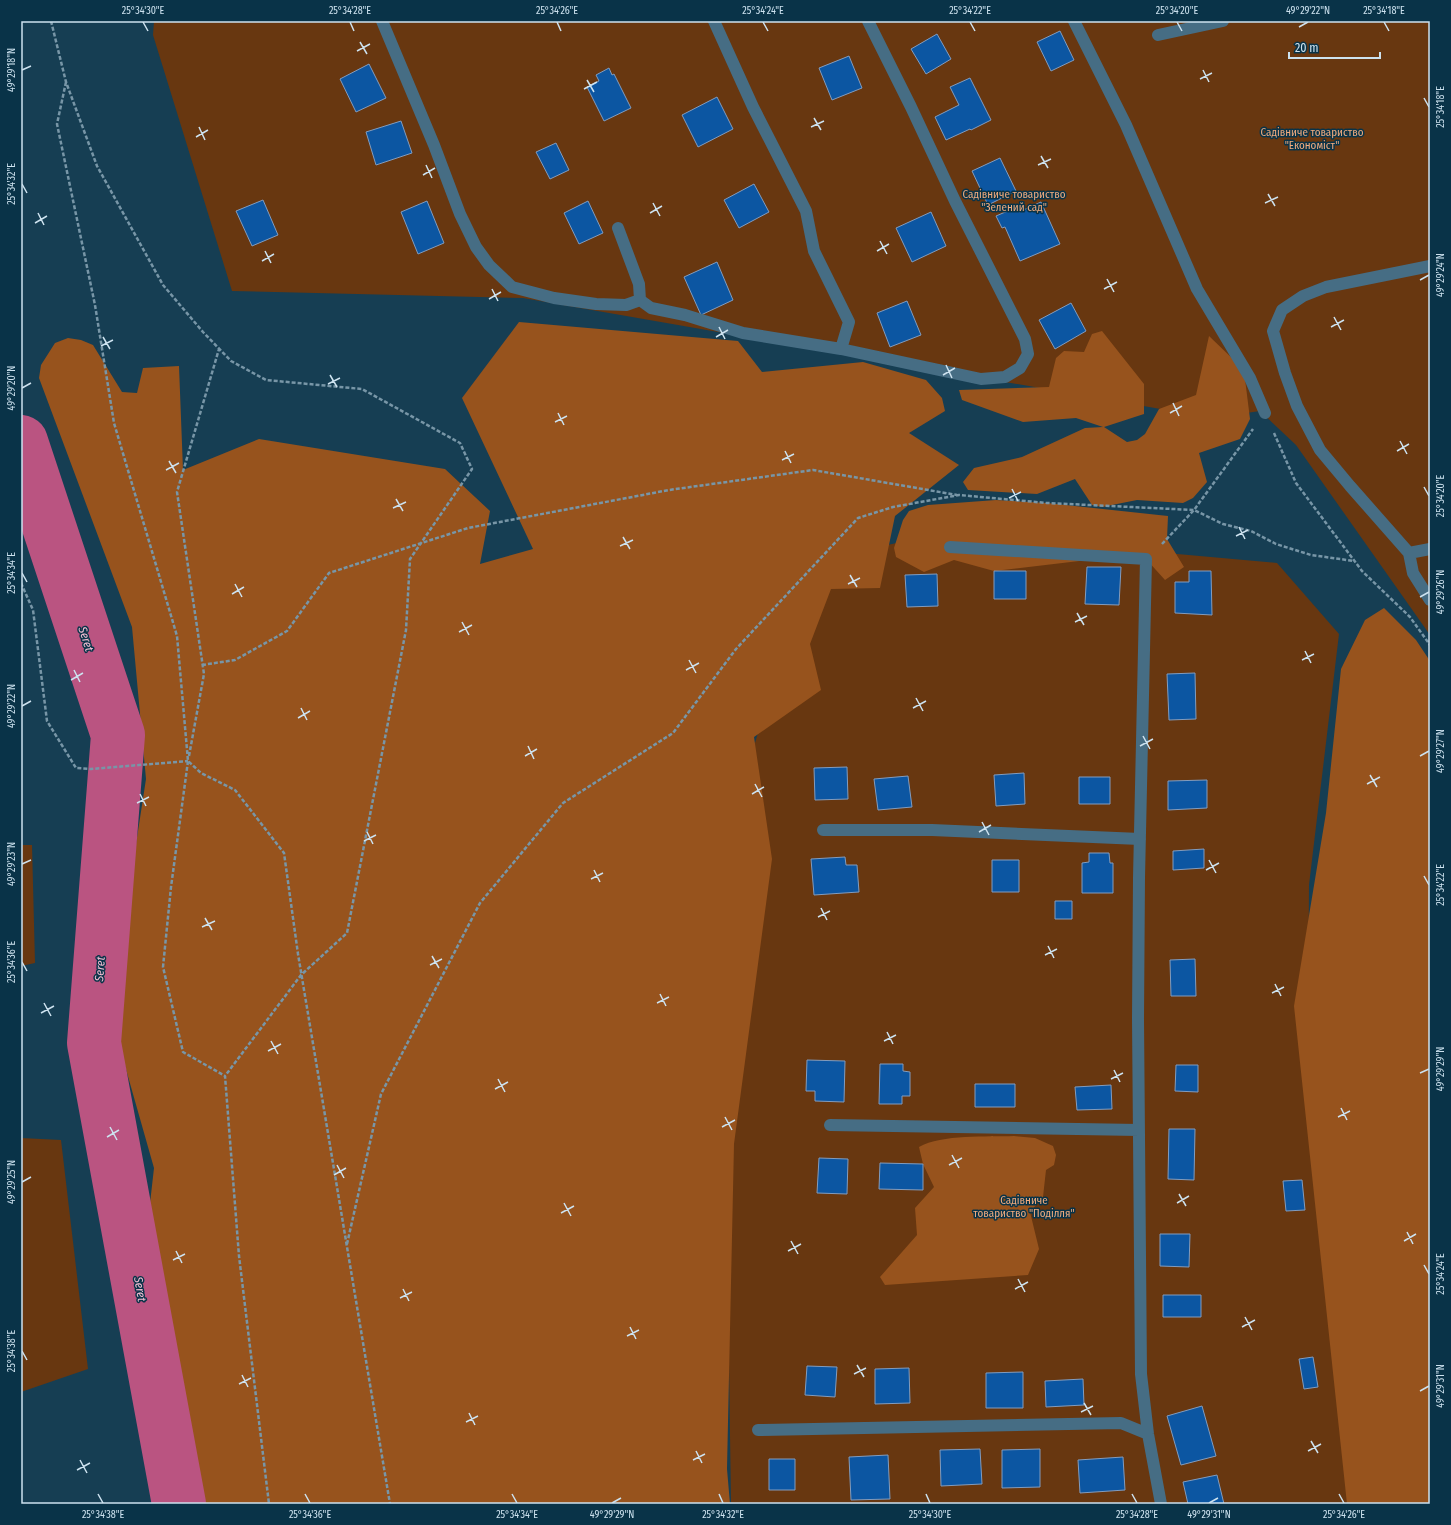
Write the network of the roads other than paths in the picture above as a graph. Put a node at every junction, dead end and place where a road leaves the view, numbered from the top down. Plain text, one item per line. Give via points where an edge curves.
1 (382, 21) edge
2 (714, 21) edge
3 (868, 21) edge
4 (1074, 21) edge
5 (1223, 21) edge
6 (1158, 34) dead end
7 (618, 228) dead end
8 (1430, 266) edge
9 (640, 300) junction
10 (840, 349) junction
11 (1265, 412) road end
12 (950, 547) dead end
13 (1430, 549) edge
14 (1409, 552) junction
15 (1430, 600) edge
16 (823, 830) dead end
17 (1140, 839) junction
18 (830, 1125) dead end
19 (1139, 1130) junction
20 (758, 1430) dead end
21 (1148, 1434) junction
22 (1161, 1504) edge

1 - 9 street via 460,214 476,247 489,265 512,288 554,298 626,305
2 - 10 street via 753,107 806,211 814,251 849,322
3 - 10 street via 1025,339 1028,354 1020,368 1005,377 981,379
4 - 11 street via 1126,125 1197,289 1250,378
5 - 6 street
7 - 9 street via 639,284
8 - 14 street via 1326,287 1303,296 1282,310 1273,331 1297,406 1320,450
9 - 10 street via 652,308 743,333
12 - 17 street via 1146,559
13 - 14 street
14 - 15 street via 1413,573
16 - 17 street via 932,830
17 - 19 street
18 - 19 street
19 - 21 street via 1141,1374
20 - 21 street via 1121,1423
21 - 22 street

